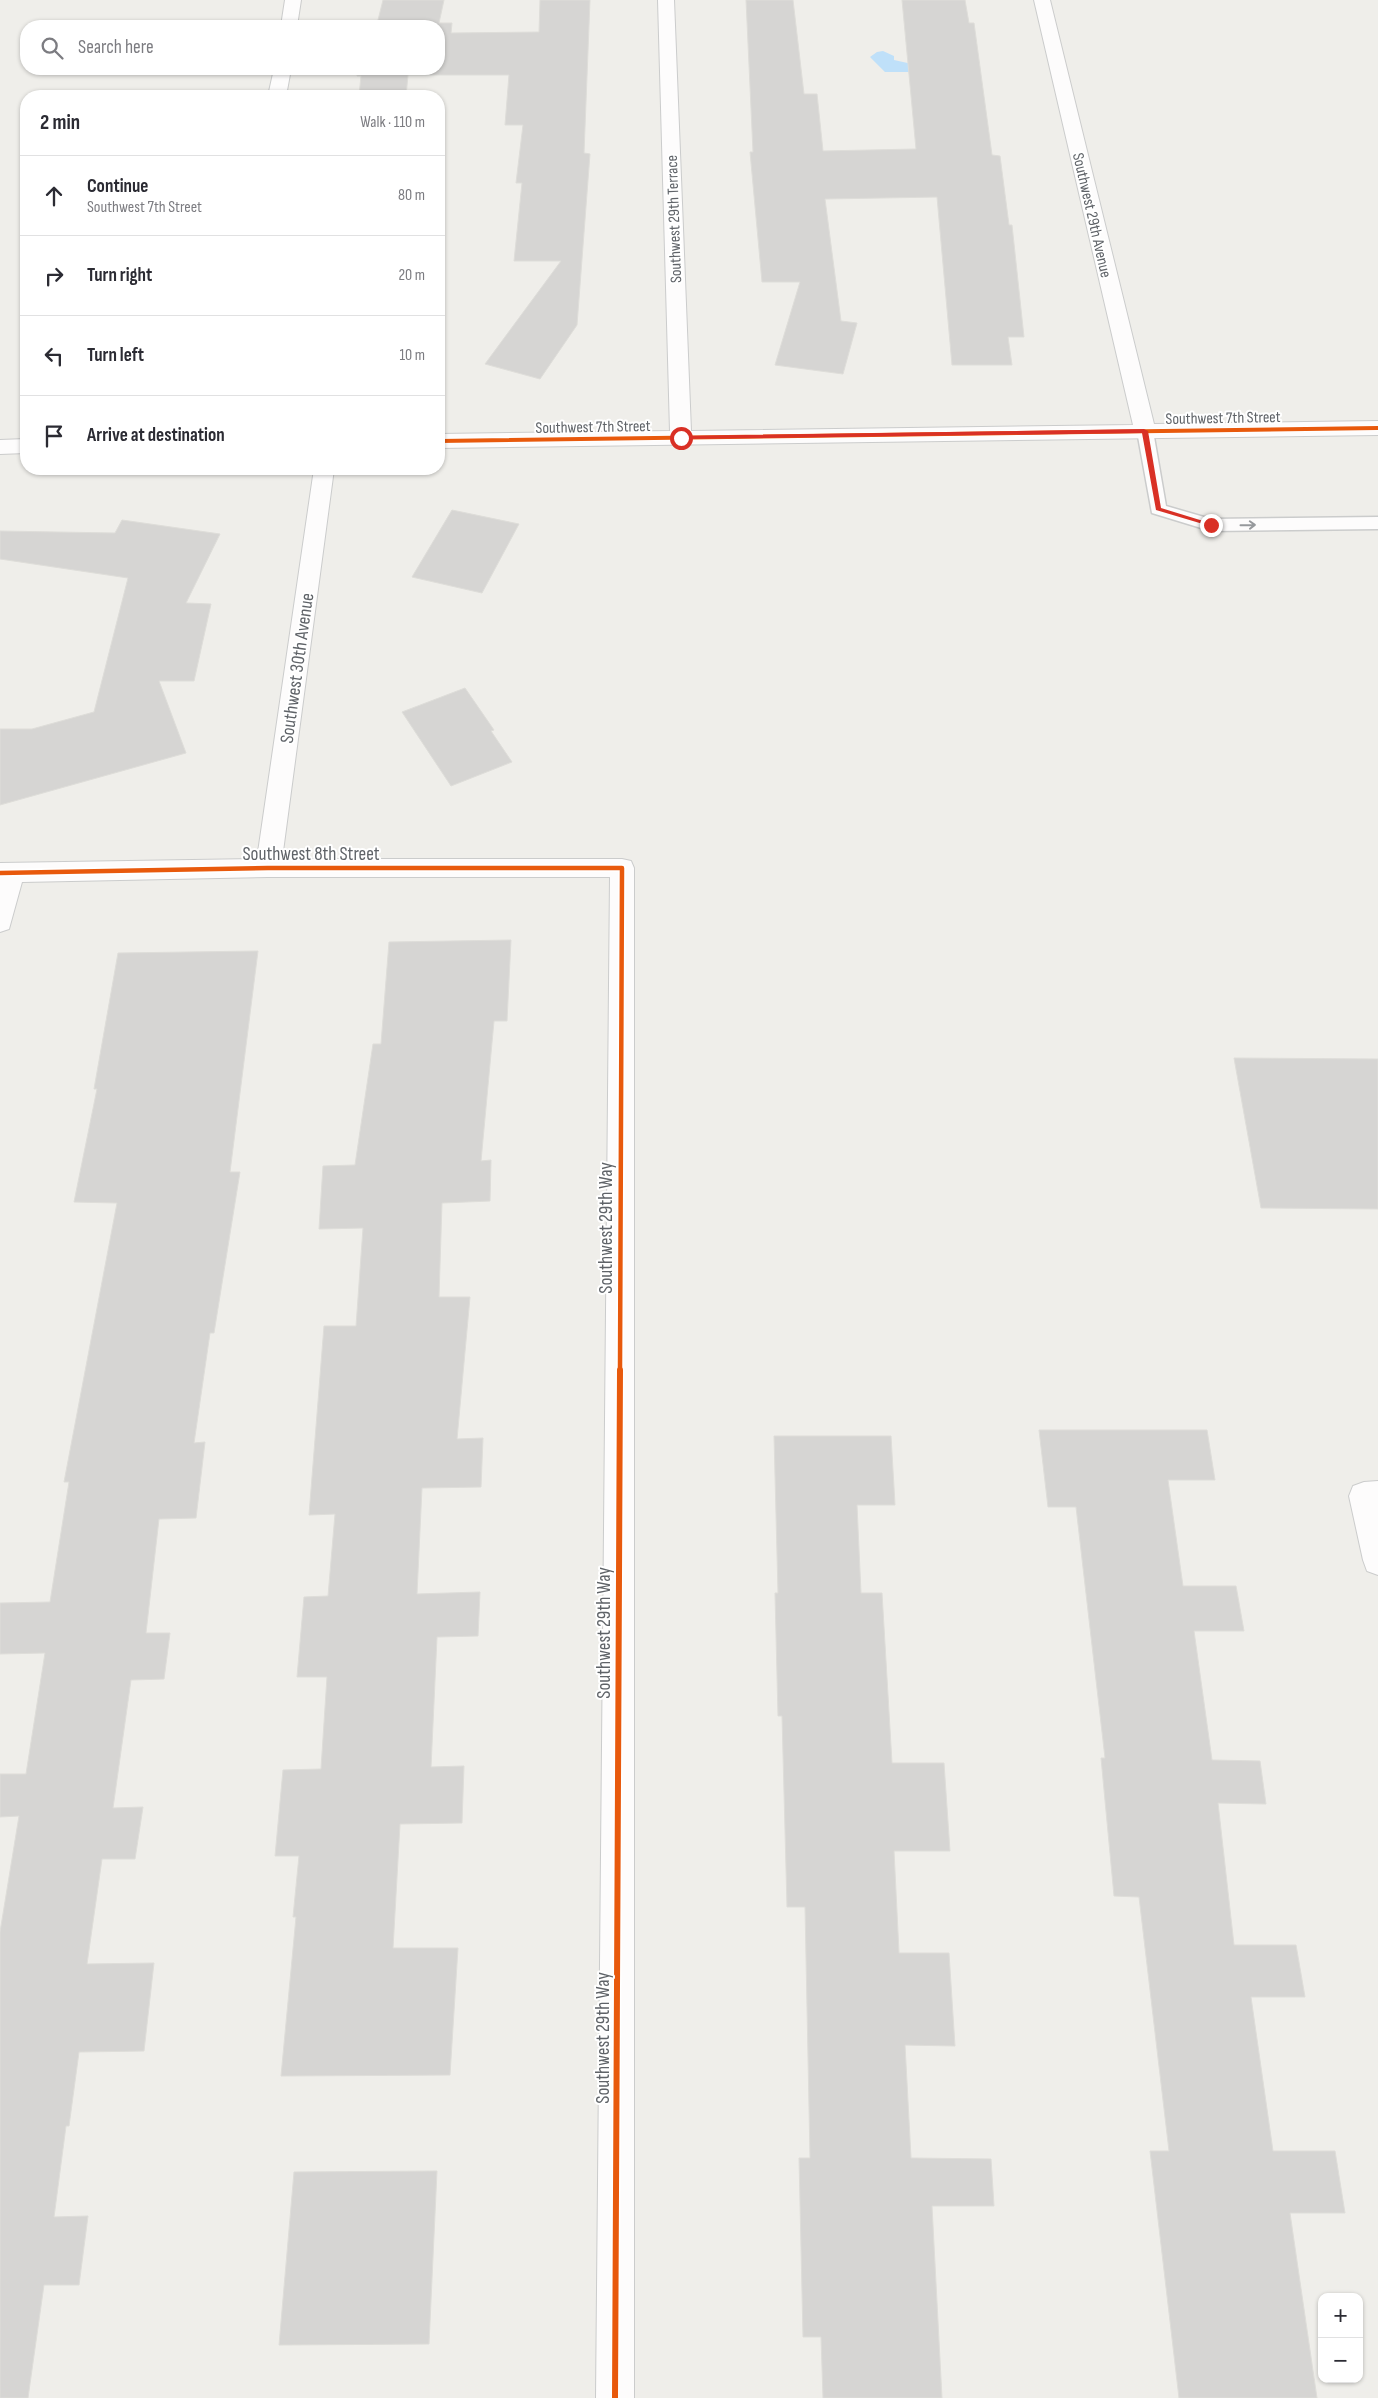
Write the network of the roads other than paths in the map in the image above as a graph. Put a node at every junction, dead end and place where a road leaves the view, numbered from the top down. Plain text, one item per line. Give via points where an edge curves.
1 (293, 0) edge
2 (666, 0) edge
3 (1042, 0) edge
4 (290, 20) edge
5 (281, 75) edge
6 (279, 90) edge
7 (1378, 428) edge
8 (1144, 431) junction
9 (681, 438) junction
10 (445, 440) edge
11 (20, 446) edge
12 (0, 447) edge
13 (323, 475) edge
14 (1378, 522) edge
15 (268, 868) junction
16 (622, 868) joint
17 (6, 873) edge
18 (0, 922) edge
19 (1371, 1496) edge
20 (1378, 1560) edge
21 (615, 2398) edge

1 - 4 street
2 - 9 street, Southwest 29th Terrace
3 - 8 street, Southwest 29th Avenue
5 - 6 street
7 - 8 street, Southwest 7th Street
8 - 9 street, Southwest 7th Street
8 -> 14 lane via 1158,509 1211,525
9 - 10 street, Southwest 7th Street
11 - 12 street
13 - 15 street, Southwest 30th Avenue
15 - 16 street, Southwest 8th Street
15 - 17 street, Southwest 8th Street
16 - 21 street, Southwest 29th Way
17 - 18 street
19 - 20 street

